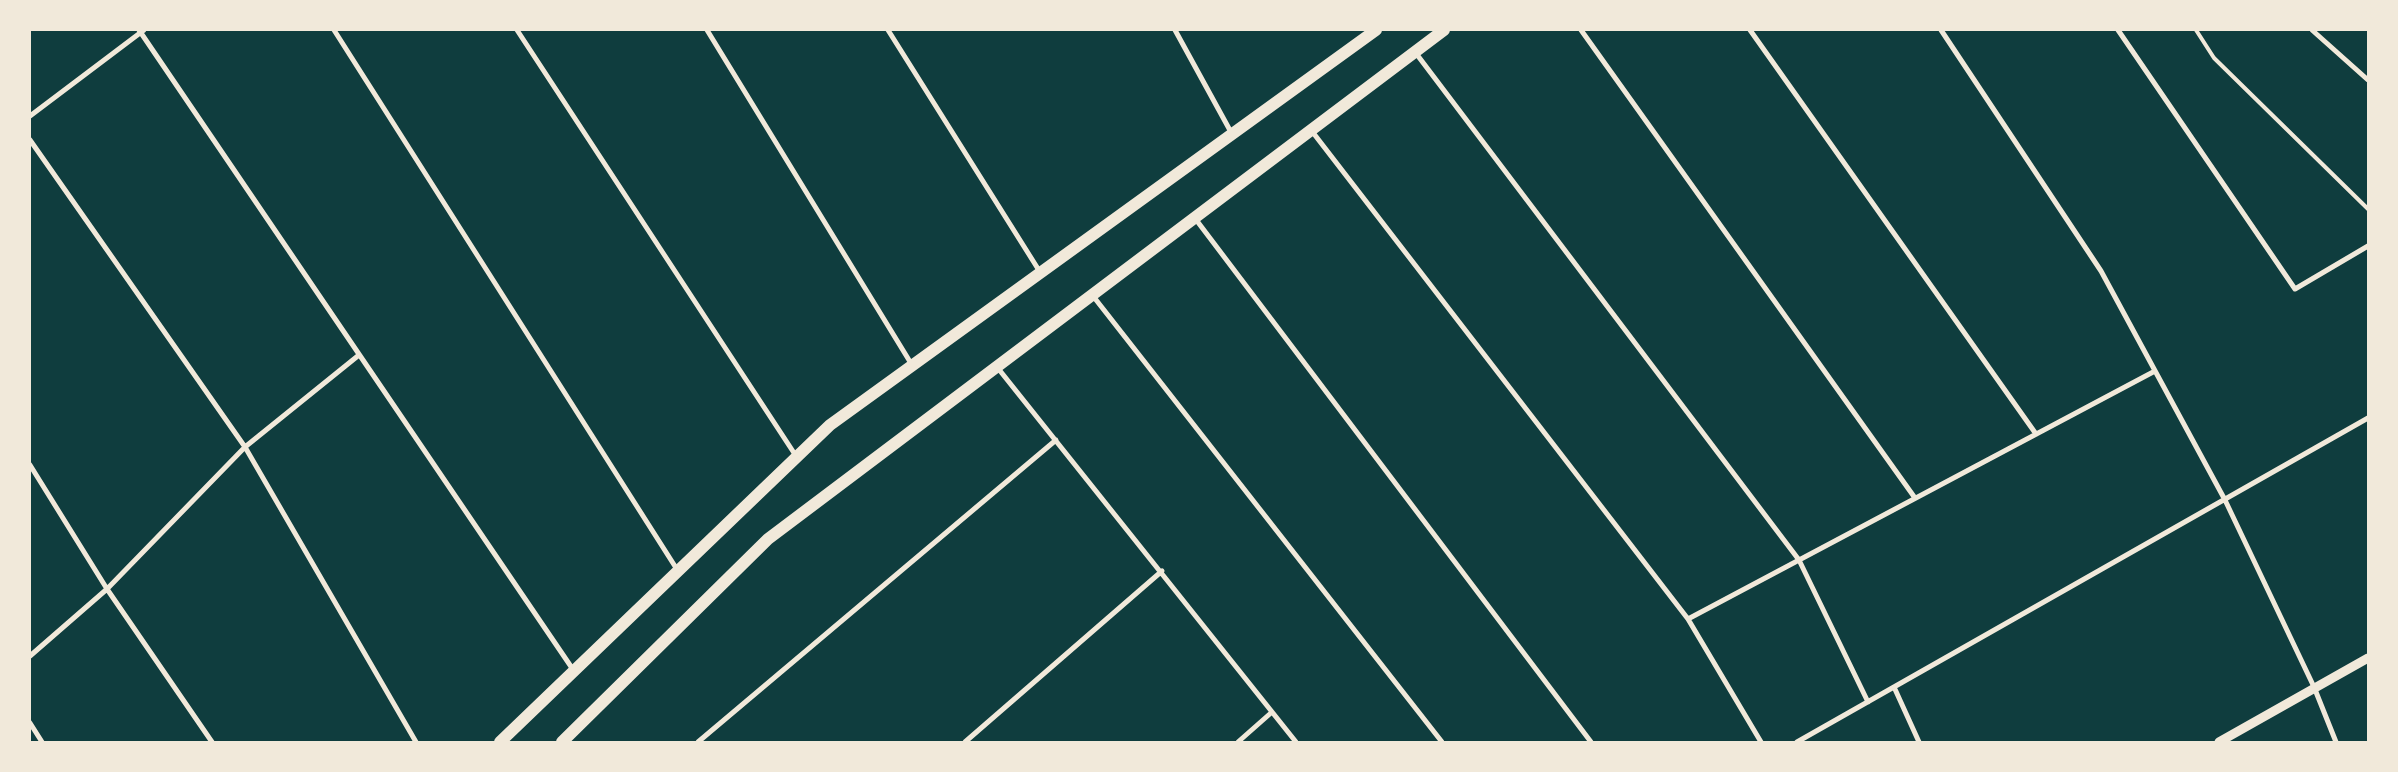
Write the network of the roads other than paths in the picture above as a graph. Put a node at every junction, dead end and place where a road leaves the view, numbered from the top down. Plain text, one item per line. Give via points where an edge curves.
1 (334, 30) edge
2 (517, 30) edge
3 (708, 30) edge
4 (888, 30) edge
5 (1175, 30) edge
6 (1376, 30) edge
7 (1444, 30) edge
8 (1581, 30) edge
9 (1750, 30) edge
10 (1941, 30) edge
11 (2118, 30) edge
12 (2196, 30) edge
13 (2312, 30) edge
14 (142, 31) edge
15 (1414, 52) junction
16 (2368, 80) edge
17 (30, 116) edge
18 (1310, 129) junction
19 (1232, 134) junction
20 (30, 140) edge
21 (2368, 208) edge
22 (1194, 217) junction
23 (2368, 246) edge
24 (1040, 273) junction
25 (1092, 294) junction
26 (359, 355) junction
27 (912, 365) junction
28 (997, 366) junction
29 (2154, 371) junction
30 (2368, 418) edge
31 (2036, 434) junction
32 (1056, 440) junction
33 (245, 447) junction
34 (796, 457) junction
35 (30, 465) edge
36 (1915, 498) junction
37 (2225, 500) junction
38 (1799, 560) junction
39 (678, 572) junction
40 (1162, 572) junction
41 (107, 589) junction
42 (1688, 619) junction
43 (30, 656) edge
44 (2368, 658) edge
45 (574, 671) junction
46 (1894, 687) junction
47 (2314, 688) junction
48 (1868, 702) junction
49 (1272, 712) junction
50 (30, 723) edge
51 (42, 742) edge
52 (212, 742) edge
53 (416, 742) edge
54 (500, 742) edge
55 (562, 742) edge
56 (698, 742) edge
57 (965, 742) edge
58 (1238, 742) edge
59 (1296, 742) edge
60 (1442, 742) edge
61 (1591, 742) edge
62 (1761, 742) edge
63 (1797, 742) edge
64 (1919, 742) edge
65 (2219, 742) edge
66 (2336, 742) edge

1 - 39 street
2 - 34 street
3 - 27 street
4 - 24 street
5 - 19 street
6 - 19 main road
7 - 15 main road
8 - 36 street
9 - 31 street
10 - 29 street via 2101,271
11 - 23 street via 2295,290
12 - 21 lane via 2214,58
13 - 16 street
14 - 17 street
14 - 26 street
15 - 18 main road
15 - 38 street
18 - 22 main road
18 - 42 street
19 - 24 main road
20 - 33 street
22 - 25 main road
22 - 61 street
24 - 27 main road
25 - 28 main road
25 - 60 street
26 - 33 street
26 - 45 street
27 - 34 main road via 830,425
28 - 32 street
28 - 55 main road via 768,539
29 - 31 street
29 - 37 street
30 - 37 street
31 - 36 street
32 - 40 street
32 - 56 street
33 - 41 street
33 - 53 street
34 - 39 main road
35 - 41 street
36 - 38 street
37 - 46 street
37 - 47 street
38 - 42 street
38 - 48 street
39 - 45 main road
40 - 49 street
40 - 57 street
41 - 43 street
41 - 52 street
42 - 62 street
44 - 47 street
45 - 54 main road
46 - 48 street
46 - 64 street
47 - 65 street
47 - 66 street
48 - 63 street
49 - 58 street
49 - 59 street
50 - 51 street

